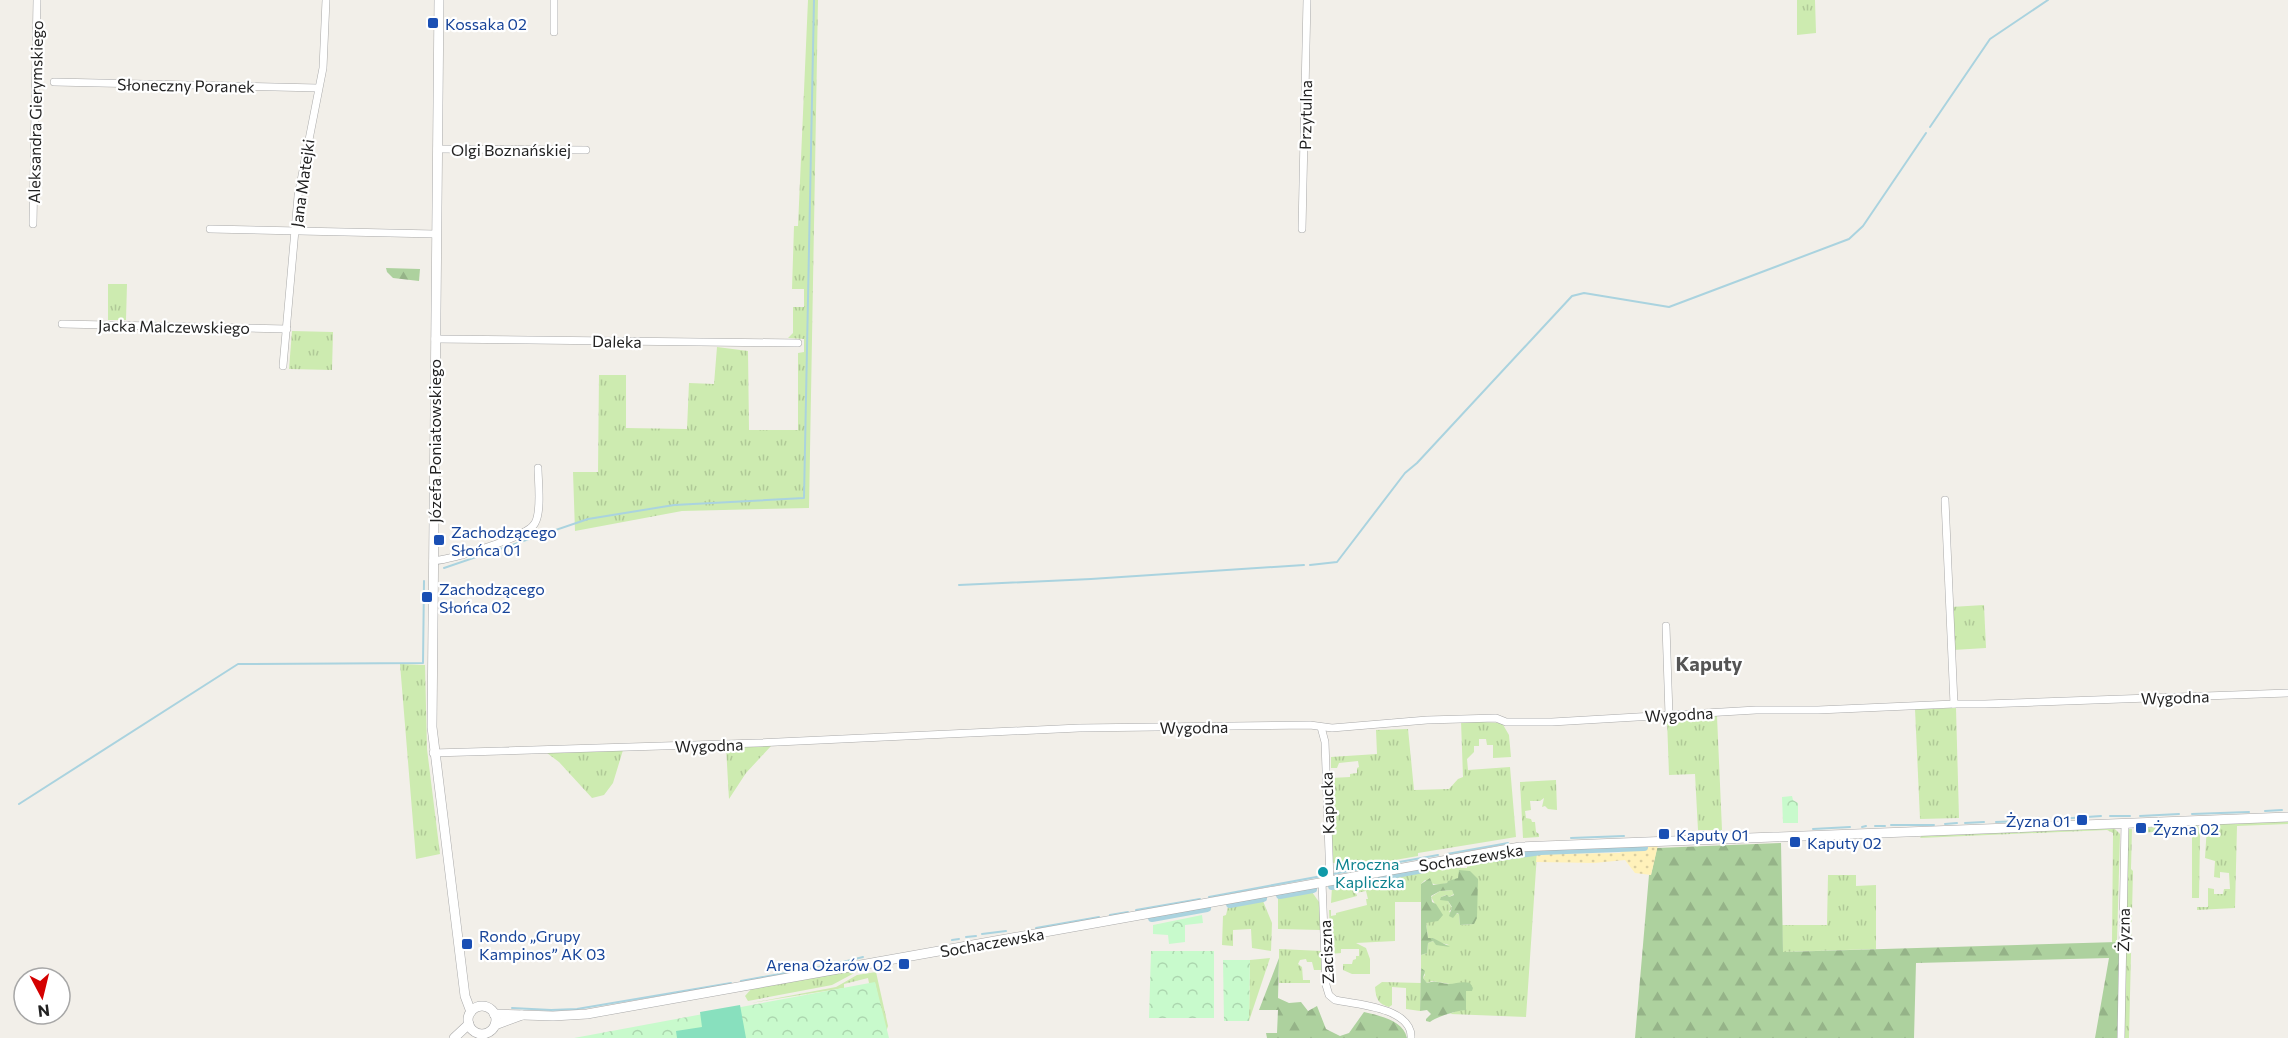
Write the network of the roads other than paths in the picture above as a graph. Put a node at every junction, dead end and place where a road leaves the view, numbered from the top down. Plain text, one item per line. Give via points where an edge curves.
1 (37, 0) edge
2 (326, 0) edge
3 (439, 0) edge
4 (554, 0) edge
5 (1307, 0) edge
6 (554, 32) dead end
7 (54, 82) dead end
8 (318, 88) junction
9 (437, 149) junction
10 (586, 150) dead end
11 (33, 224) dead end
12 (210, 229) dead end
13 (1302, 230) dead end
14 (295, 231) junction
15 (435, 234) junction
16 (62, 324) dead end
17 (286, 329) junction
18 (435, 339) junction
19 (798, 343) dead end
20 (283, 366) dead end
21 (538, 468) dead end
22 (1945, 500) dead end
23 (433, 561) junction
24 (1666, 626) dead end
25 (2288, 693) edge
26 (1954, 704) junction
27 (1669, 715) junction
28 (1321, 727) junction
29 (433, 753) junction
30 (2288, 816) edge
31 (2125, 823) junction
32 (1326, 881) junction
33 (476, 1010) junction
34 (494, 1014) junction
35 (522, 1015) junction
36 (469, 1024) junction
37 (495, 1025) junction
38 (477, 1033) junction
39 (454, 1038) edge
40 (467, 1038) edge
41 (1411, 1038) edge
42 (2121, 1038) edge

1 - 11 street, Aleksandra Gierymskiego
2 - 8 street, Jana Matejki via 323,68
3 - 9 street, Józefa Poniatowskiego
4 - 6 street
5 - 13 street, Przytulna
7 - 8 street, Słoneczny Poranek
8 - 14 street, Jana Matejki
9 - 10 street, Olgi Boznańskiej
9 - 15 street, Józefa Poniatowskiego
12 - 14 street
14 - 15 street
14 - 17 street, Jana Matejki
15 - 18 street, Józefa Poniatowskiego
16 - 17 street, Jacka Malczewskiego
17 - 20 street, Jana Matejki
18 - 19 street, Daleka
18 - 23 street, Józefa Poniatowskiego
21 - 23 street via 536,522 527,532 457,557
22 - 26 street
23 - 29 street, Józefa Poniatowskiego
24 - 27 street
25 - 26 street, Wygodna
26 - 27 street, Wygodna
27 - 28 street, Wygodna via 1506,723 1496,718 1427,720
28 - 29 street, Wygodna via 1079,728
28 - 32 street, Kapucka via 1325,742
29 - 33 street, Józefa Poniatowskiego via 465,987
30 - 31 street, Sochaczewska
31 - 32 street, Sochaczewska via 1520,847
31 - 42 street, Żyzna
32 - 35 street, Sochaczewska via 586,1014
32 - 41 street, Zaciszna via 1329,994 1335,1000 1390,1011 1402,1019 1412,1033
33 - 34 street via 486,1007
33 - 36 street
34 - 35 street, Sochaczewska
34 - 37 street
35 - 37 street, Sochaczewska
36 - 38 street
36 - 39 street
37 - 38 street via 489,1032
38 - 40 street

